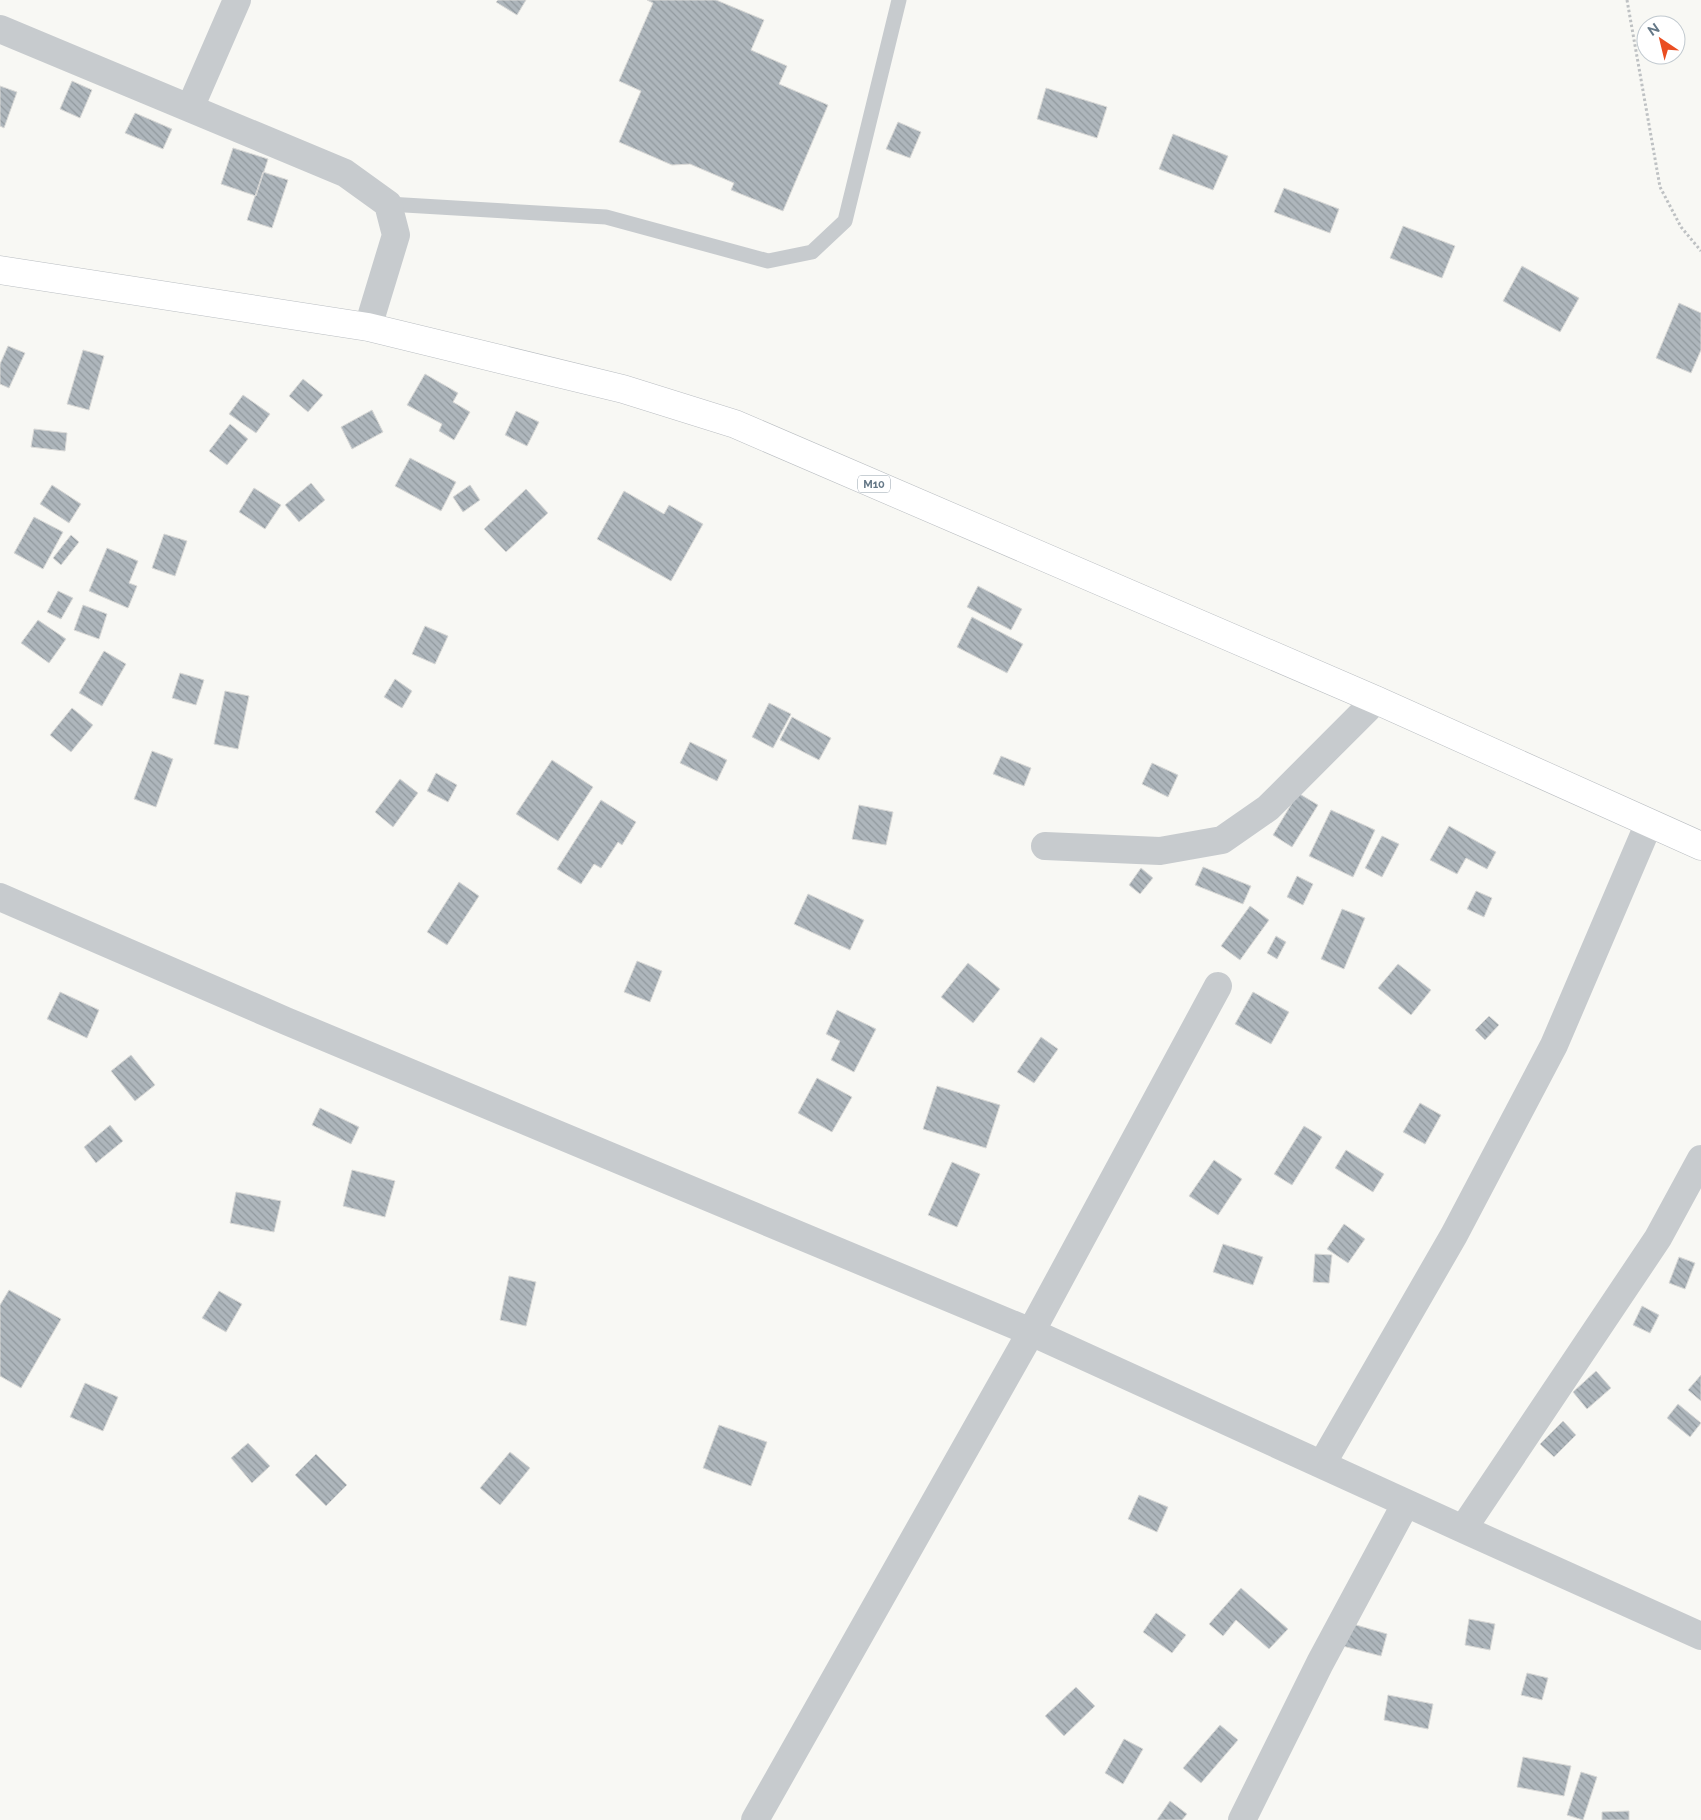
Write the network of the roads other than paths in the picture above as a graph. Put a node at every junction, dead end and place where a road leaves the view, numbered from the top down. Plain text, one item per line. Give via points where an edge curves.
1 (237, 0) edge
2 (899, 0) edge
3 (0, 29) edge
4 (190, 108) junction
5 (388, 204) junction
6 (0, 270) edge
7 (368, 327) junction
8 (1376, 700) junction
9 (1649, 823) junction
10 (1045, 846) dead end
11 (1701, 846) edge
12 (0, 896) edge
13 (1218, 986) dead end
14 (1701, 1159) edge
15 (1031, 1332) junction
16 (1322, 1464) junction
17 (1406, 1503) junction
18 (1463, 1529) junction
19 (1701, 1636) edge
20 (755, 1820) edge
21 (1242, 1820) edge

1 - 4 street
2 - 5 lane via 845,221 812,252 768,262 606,217
3 - 4 street
4 - 5 street via 345,173
5 - 7 street via 396,235
6 - 7 main road, M10
7 - 8 main road, M10 via 623,389 735,424
8 - 9 main road, M10
8 - 10 street via 1268,808 1222,840 1160,851
9 - 11 main road, M10
9 - 16 street via 1554,1045 1454,1235
12 - 15 street via 286,1022
13 - 15 street
14 - 18 street via 1658,1238
15 - 16 street
15 - 20 street
16 - 17 street
17 - 18 street
17 - 21 street via 1320,1663
18 - 19 street

